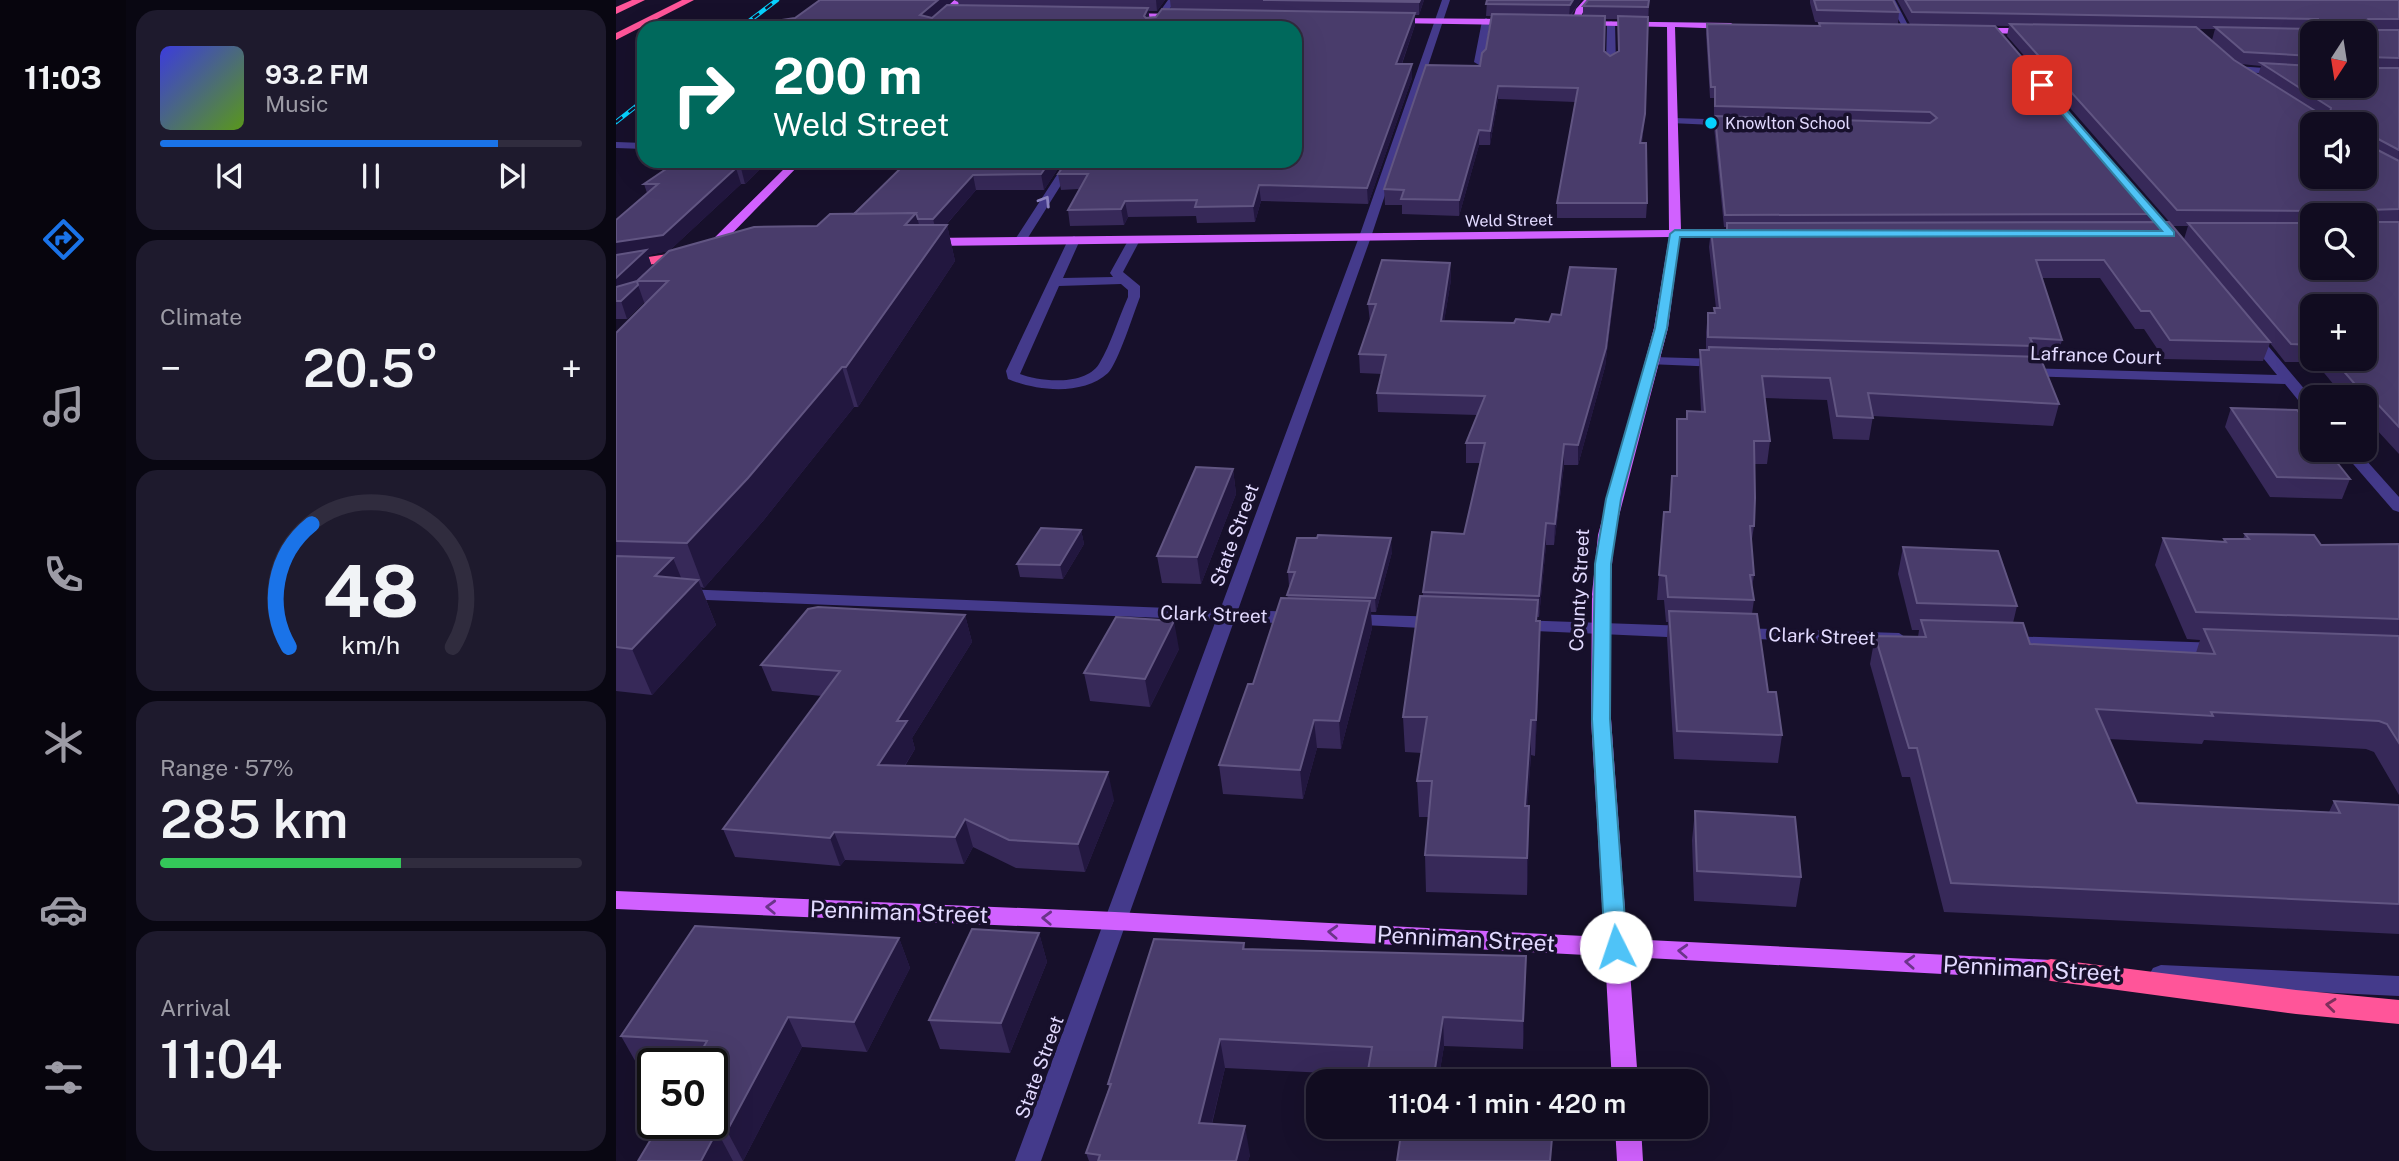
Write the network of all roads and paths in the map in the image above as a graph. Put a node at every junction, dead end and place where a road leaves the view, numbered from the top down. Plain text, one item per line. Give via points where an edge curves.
1 (640, 0) edge
2 (689, 0) edge
3 (960, 0) edge
4 (1172, 0) edge
5 (1446, 0) edge
6 (1589, 0) edge
7 (1891, 0) edge
8 (616, 11) edge
9 (946, 12) junction
10 (960, 12) edge
11 (1120, 15) edge
12 (1160, 16) junction
13 (1188, 16) edge
14 (1382, 20) edge
15 (648, 21) edge
16 (937, 21) edge
17 (1157, 21) edge
18 (1438, 21) junction
19 (1486, 22) junction
20 (1524, 22) edge
21 (1561, 23) edge
22 (1574, 23) junction
23 (1611, 24) junction
24 (1671, 25) junction
25 (637, 26) edge
26 (1741, 26) edge
27 (1894, 29) edge
28 (1908, 29) junction
29 (1921, 29) edge
30 (1972, 30) edge
31 (1997, 31) junction
32 (2037, 31) edge
33 (616, 37) edge
34 (2006, 41) edge
35 (2225, 61) edge
36 (1479, 62) edge
37 (1611, 64) edge
38 (2235, 69) junction
39 (2300, 73) edge
40 (2258, 84) edge
41 (1674, 121) junction
42 (1755, 123) edge
43 (616, 145) edge
44 (637, 146) edge
45 (791, 168) edge
46 (1066, 168) edge
47 (1748, 233) edge
48 (1675, 234) junction
49 (1365, 237) junction
50 (1074, 240) junction
51 (1134, 240) junction
52 (1020, 241) junction
53 (914, 242) edge
54 (732, 249) edge
55 (706, 252) junction
56 (616, 266) edge
57 (690, 268) edge
58 (1124, 280) junction
59 (1055, 282) junction
60 (2245, 328) edge
61 (1653, 361) junction
62 (1735, 363) edge
63 (2011, 371) edge
64 (2287, 380) junction
65 (2300, 395) edge
66 (2360, 462) edge
67 (2399, 507) edge
68 (658, 593) edge
69 (1227, 615) junction
70 (1310, 618) edge
71 (1338, 619) edge
72 (1462, 624) edge
73 (1504, 625) edge
74 (1601, 629) junction
75 (1917, 639) edge
76 (1986, 642) edge
77 (2234, 649) edge
78 (616, 900) edge
79 (1115, 921) junction
80 (1616, 947) junction
81 (2052, 970) junction
82 (2399, 986) edge
83 (2399, 1012) edge
84 (1624, 1069) edge
85 (1629, 1139) edge
86 (1028, 1161) edge
87 (1630, 1161) edge

1 - 8 highway
2 - 15 highway
3 - 9 main road
4 - 12 street
5 - 18 street, State Street
6 - 22 main road
7 - 28 street
9 - 10 main road
9 - 16 main road
11 - 12 main road
12 - 13 main road
12 - 17 street
14 - 18 main road
18 - 19 main road
18 - 49 street, State Street
19 - 20 main road
19 - 36 street
21 - 22 main road
22 - 23 main road
23 - 24 main road
23 - 37 street
24 - 26 main road
24 - 41 main road, County Street
25 - 33 highway
27 - 28 main road
28 - 29 main road
30 - 31 main road
31 - 32 main road
31 - 34 street
35 - 38 street
38 - 39 street
38 - 40 street
41 - 42 street
41 - 48 main road, County Street
43 - 44 street
45 - 55 main road
52 -> 46 street
47 - 48 main road, Weld Street
48 - 49 main road, Weld Street
48 - 61 main road, County Street
49 - 51 main road, Weld Street
49 - 69 street, State Street
50 - 51 main road, Weld Street
50 - 52 main road, Weld Street
50 - 59 street
51 - 58 street via 1116,273
52 - 53 main road, Weld Street
54 - 55 main road
55 - 56 highway
55 - 57 main road
58 - 59 street
58 - 59 street via 1135,289 1134,297 1104,369 1082,380 1028,382 1013,376 1013,371
60 - 64 street
61 - 62 street
61 - 74 main road, County Street via 1606,535
63 - 64 street, Lafrance Court
64 - 65 street
66 - 67 street
68 - 69 street, Clark Street
69 - 70 street, Clark Street
69 - 79 street, State Street
71 - 72 street
73 - 74 street, Clark Street
74 - 75 street, Clark Street
74 - 80 main road, County Street via 1601,719
76 - 77 street
79 -> 78 main road, Penniman Street
80 -> 79 main road, Penniman Street
79 - 86 street, State Street
81 -> 80 main road, Penniman Street
80 - 84 main road, County Street
81 - 82 street, Penniman Street
83 -> 81 highway
85 - 87 main road

